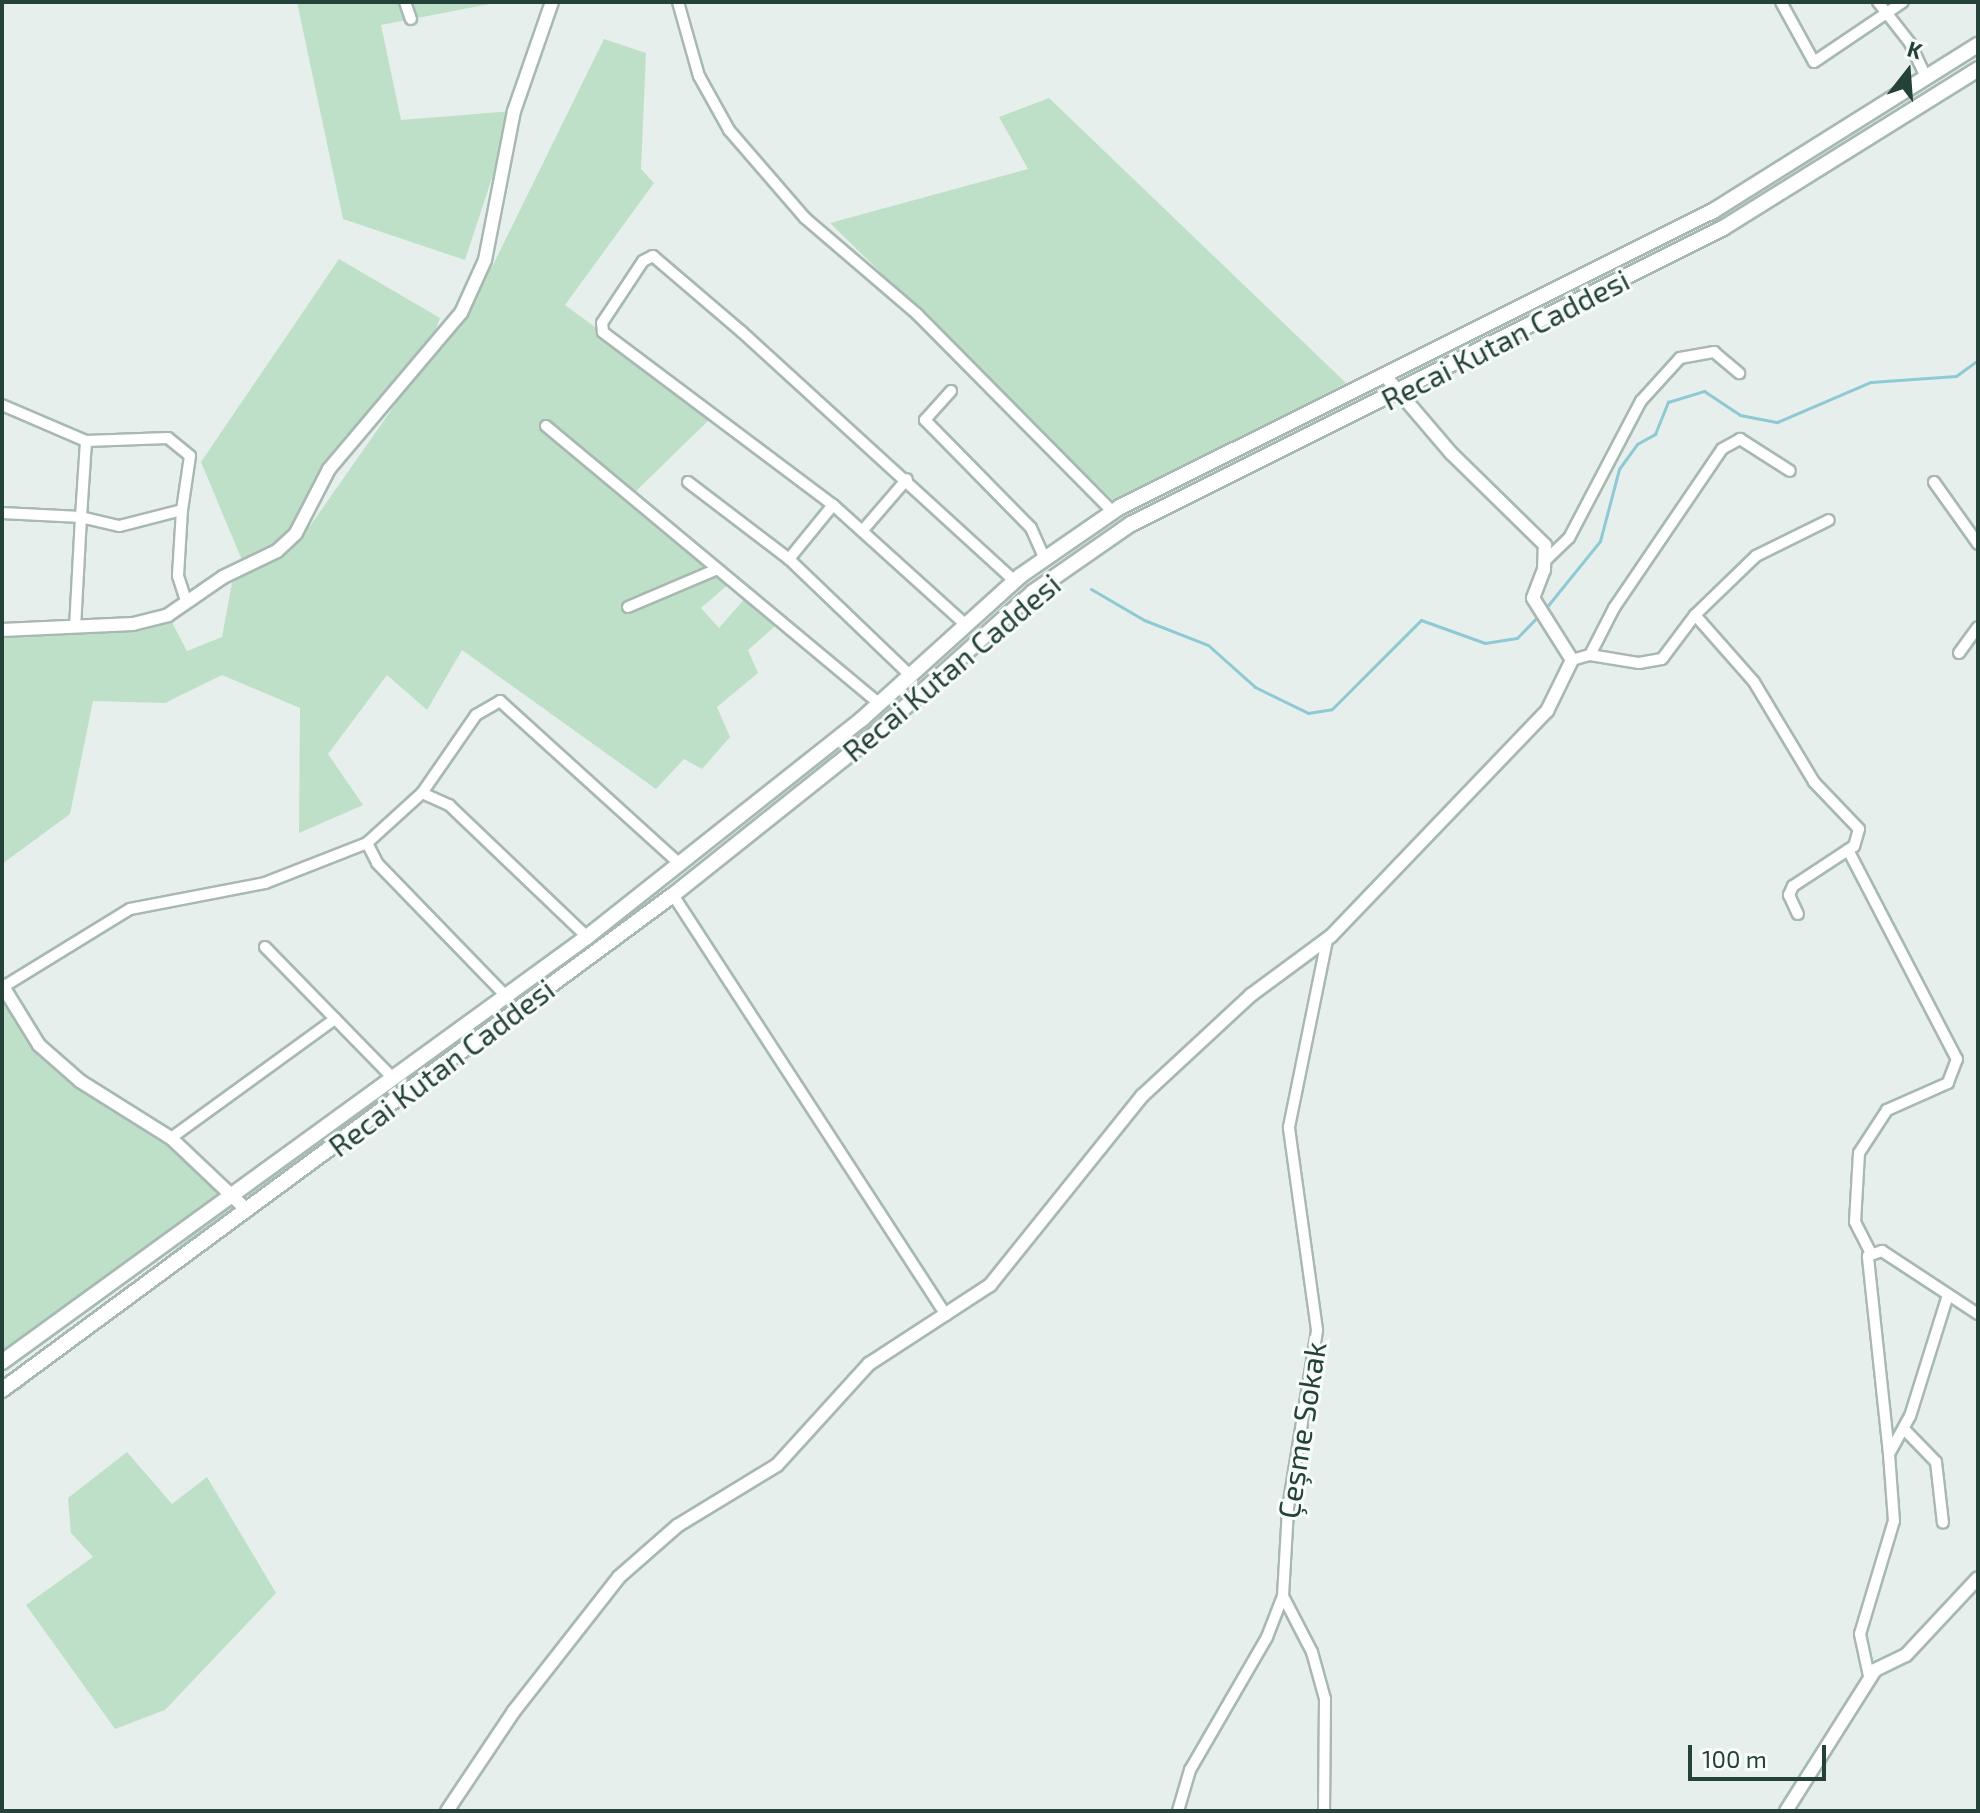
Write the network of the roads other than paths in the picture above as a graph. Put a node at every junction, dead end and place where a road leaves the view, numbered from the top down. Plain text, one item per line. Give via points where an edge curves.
1 (405, 2) edge
2 (552, 2) edge
3 (678, 2) edge
4 (1781, 2) edge
5 (1878, 2) edge
6 (1903, 2) edge
7 (1885, 14) junction
8 (411, 19) dead end
9 (1978, 45) edge
10 (1978, 69) edge
11 (1926, 78) junction
12 (1739, 373) dead end
13 (1386, 377) junction
14 (951, 391) dead end
15 (1400, 393) junction
16 (2, 405) edge
17 (546, 426) dead end
18 (86, 441) junction
19 (1790, 471) dead end
20 (907, 479) junction
21 (688, 482) dead end
22 (1934, 482) dead end
23 (833, 505) junction
24 (182, 510) junction
25 (1113, 512) junction
26 (2, 513) edge
27 (81, 517) junction
28 (1829, 520) dead end
29 (863, 530) junction
30 (1978, 544) edge
31 (789, 559) junction
32 (1045, 559) junction
33 (1546, 560) junction
34 (715, 570) junction
35 (1015, 581) junction
36 (187, 603) junction
37 (628, 607) dead end
38 (1695, 615) junction
39 (966, 625) junction
40 (75, 627) junction
41 (1978, 627) edge
42 (2, 630) edge
43 (1959, 653) dead end
44 (1590, 655) junction
45 (1572, 660) junction
46 (910, 675) junction
47 (879, 703) junction
48 (422, 793) junction
49 (367, 843) junction
50 (1848, 850) junction
51 (681, 865) junction
52 (673, 895) junction
53 (1798, 914) dead end
54 (1331, 936) junction
55 (587, 937) junction
56 (265, 947) dead end
57 (3, 986) edge
58 (505, 995) junction
59 (335, 1019) junction
60 (392, 1077) junction
61 (171, 1138) junction
62 (234, 1193) junction
63 (247, 1210) junction
64 (1871, 1253) junction
65 (1948, 1295) junction
66 (1978, 1314) edge
67 (946, 1315) junction
68 (2, 1362) edge
69 (2, 1390) edge
70 (1904, 1429) junction
71 (1889, 1454) junction
72 (1943, 1523) dead end
73 (1978, 1578) edge
74 (1283, 1596) junction
75 (1869, 1676) junction
76 (447, 1811) edge
77 (1178, 1811) edge
78 (1324, 1811) edge
79 (1786, 1811) edge

1 - 8 street
2 - 36 street via 514,111 485,260 461,313 415,374 336,459 296,533 277,551
3 - 25 street via 699,76 729,130 825,238 917,314
4 - 7 street via 1814,62
5 - 7 street
6 - 7 street
7 - 11 street via 1910,43
9 - 11 main road, Recai Kutan Caddesi
10 - 15 main road, Recai Kutan Caddesi via 1723,228
11 - 13 main road, Recai Kutan Caddesi via 1713,211
12 - 33 street via 1714,352 1680,358 1641,401 1569,538
13 - 15 street
13 - 25 main road, Recai Kutan Caddesi
14 - 32 street via 925,420 1031,528
15 - 33 street via 1451,453 1537,534
15 - 52 main road, Recai Kutan Caddesi via 1131,524 1033,592 875,734
16 - 18 street
17 - 34 street
18 - 24 street via 145,443 168,438 190,456
18 - 27 street
19 - 44 street via 1740,439 1722,449 1614,608
20 - 23 street via 653,256 643,261 602,323 603,332
20 - 29 street
20 - 35 street
21 - 31 street
22 - 30 street
23 - 29 street
23 - 31 street
24 - 27 street via 119,526
24 - 36 street via 178,576
25 - 32 main road, Recai Kutan Caddesi
26 - 27 street
27 - 40 street
28 - 38 street via 1768,546
29 - 39 street
31 - 46 street
32 - 35 main road, Recai Kutan Caddesi
33 - 45 street via 1535,607
34 - 37 street
34 - 47 street
35 - 39 main road, Recai Kutan Caddesi
36 - 40 street via 133,624
38 - 44 street via 1662,659 1639,663
38 - 50 street via 1761,691 1814,782 1859,829 1860,840
39 - 46 main road, Recai Kutan Caddesi
40 - 42 street
41 - 43 street
44 - 45 street
45 - 54 street via 1541,719 1456,800
46 - 47 main road, Recai Kutan Caddesi
47 - 51 main road, Recai Kutan Caddesi
48 - 49 street
48 - 51 street via 476,715 500,701
48 - 55 street via 449,805
49 - 57 street via 265,883 130,909
49 - 58 street via 377,863
50 - 53 street via 1793,886 1789,895
50 - 64 street via 1957,1059 1948,1083 1887,1110 1859,1153 1855,1222
51 - 55 main road, Recai Kutan Caddesi
52 - 63 main road, Recai Kutan Caddesi
52 - 67 street
54 - 67 street via 1251,995 1142,1096 1005,1271
54 - 74 street, Çeşme Sokak via 1322,948 1289,1127 1317,1330 1288,1508
55 - 58 main road, Recai Kutan Caddesi
56 - 59 street
57 - 61 street via 39,1045 80,1081
58 - 60 main road, Recai Kutan Caddesi
59 - 60 street
59 - 61 street
60 - 62 main road, Recai Kutan Caddesi
61 - 62 street
62 - 63 street
62 - 68 main road, Recai Kutan Caddesi
63 - 69 main road, Recai Kutan Caddesi
64 - 65 street via 1882,1251
64 - 71 street via 1867,1266
65 - 66 street
65 - 70 street
67 - 76 street via 848,1381 777,1465 677,1526 619,1577 514,1711
70 - 71 street
70 - 72 street via 1936,1462
71 - 75 street via 1894,1521 1860,1634
73 - 75 street via 1906,1655
74 - 77 street, Çeşme Sokak via 1267,1637 1190,1770
74 - 78 street via 1312,1652 1325,1699
75 - 79 street

